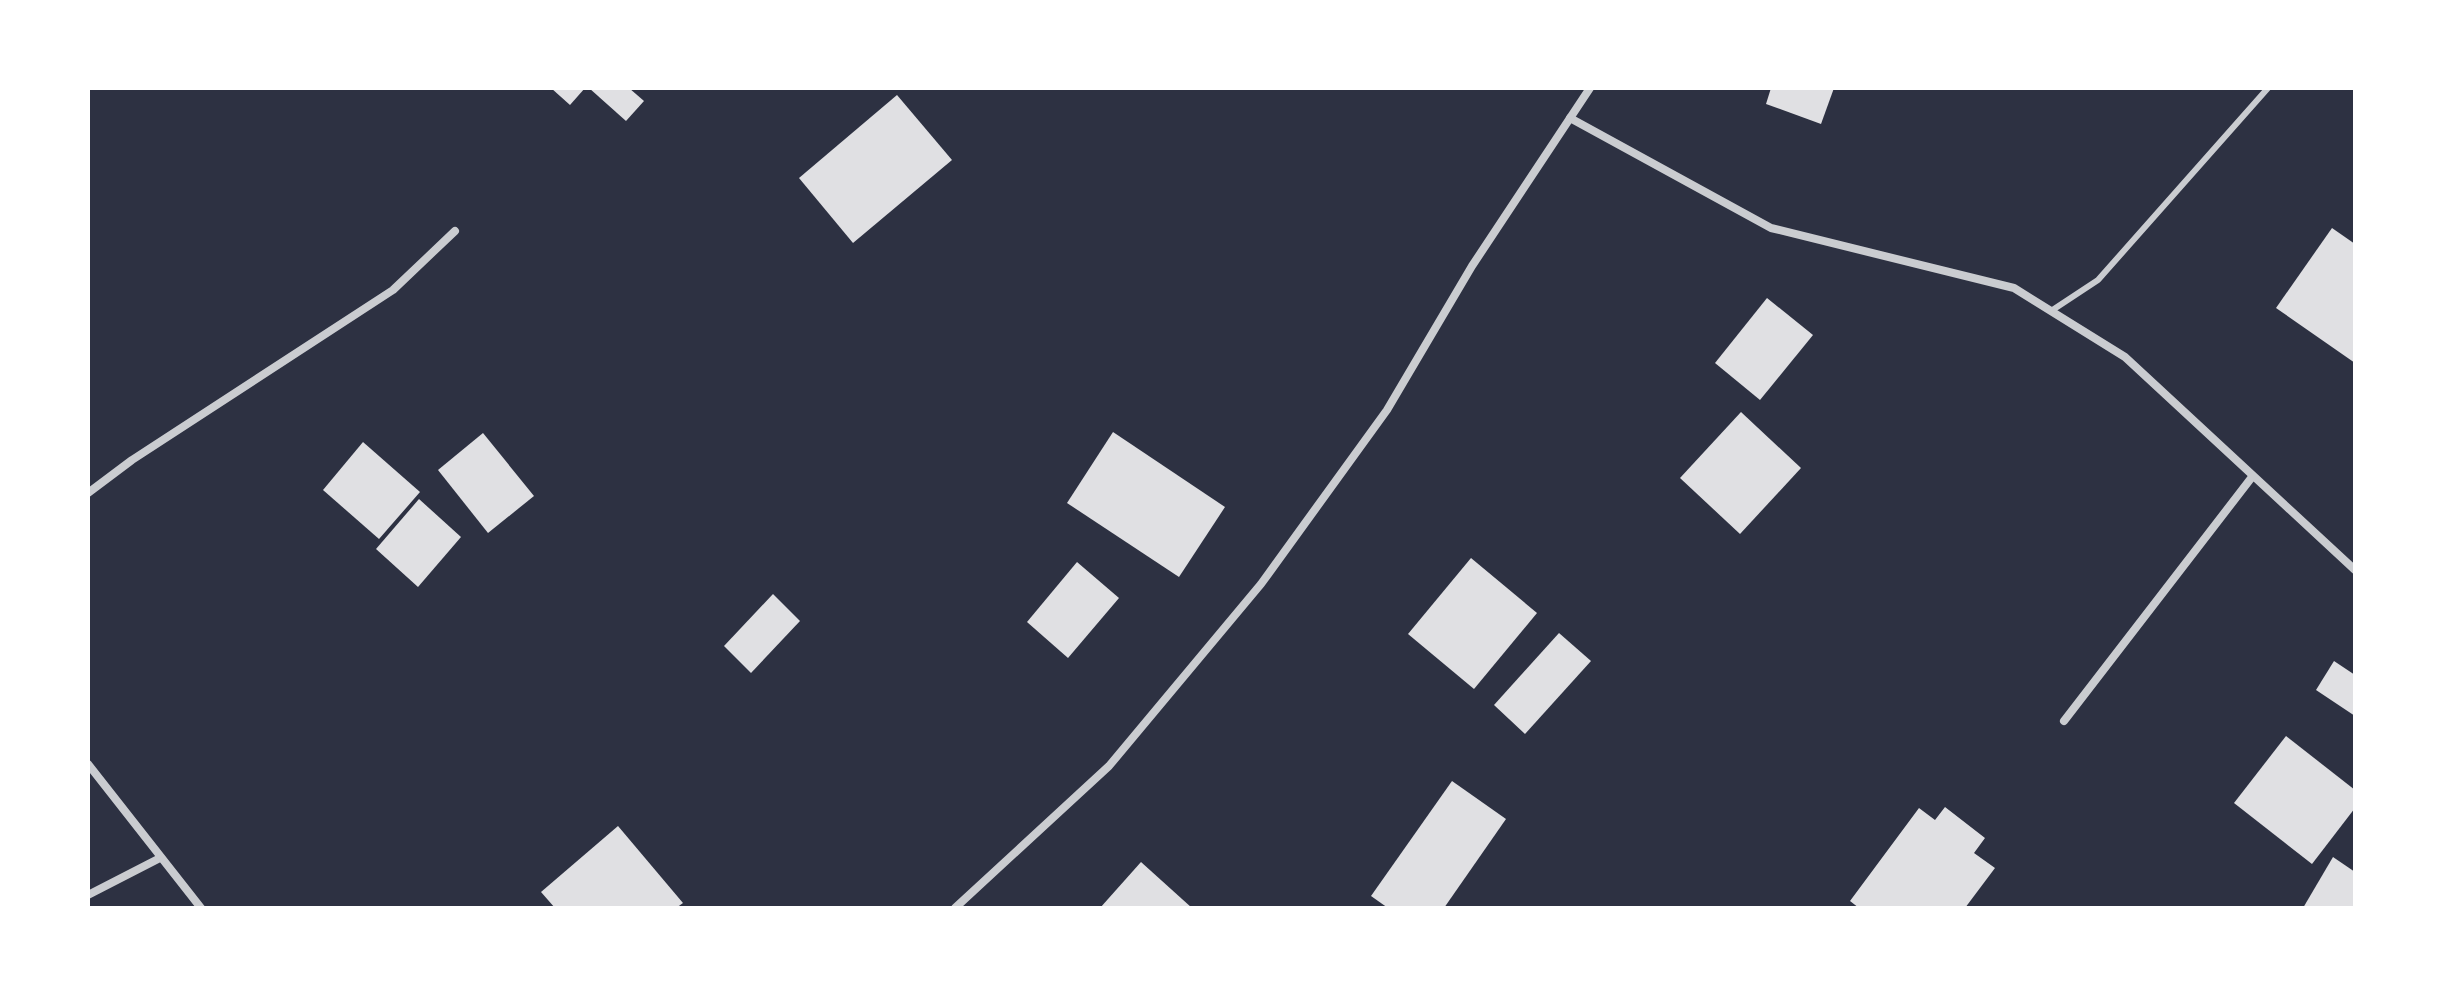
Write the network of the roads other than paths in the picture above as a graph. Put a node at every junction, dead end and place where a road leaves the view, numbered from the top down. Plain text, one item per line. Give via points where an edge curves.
1 (1590, 88) edge
2 (2268, 88) edge
3 (1570, 118) junction
4 (455, 231) dead end
5 (2051, 311) junction
6 (2252, 477) junction
7 (88, 493) edge
8 (2355, 570) edge
9 (2064, 721) dead end
10 (88, 764) edge
11 (160, 858) junction
12 (88, 895) edge
13 (201, 908) edge
14 (955, 908) edge

1 - 3 street
2 - 5 lane via 2098,280
3 - 5 street via 1771,228 2014,288
3 - 14 street via 1472,266 1387,410 1261,584 1109,766
4 - 7 street via 393,290
5 - 6 street via 2125,357
6 - 8 street
6 - 9 street
10 - 11 street
11 - 12 street
11 - 13 street

